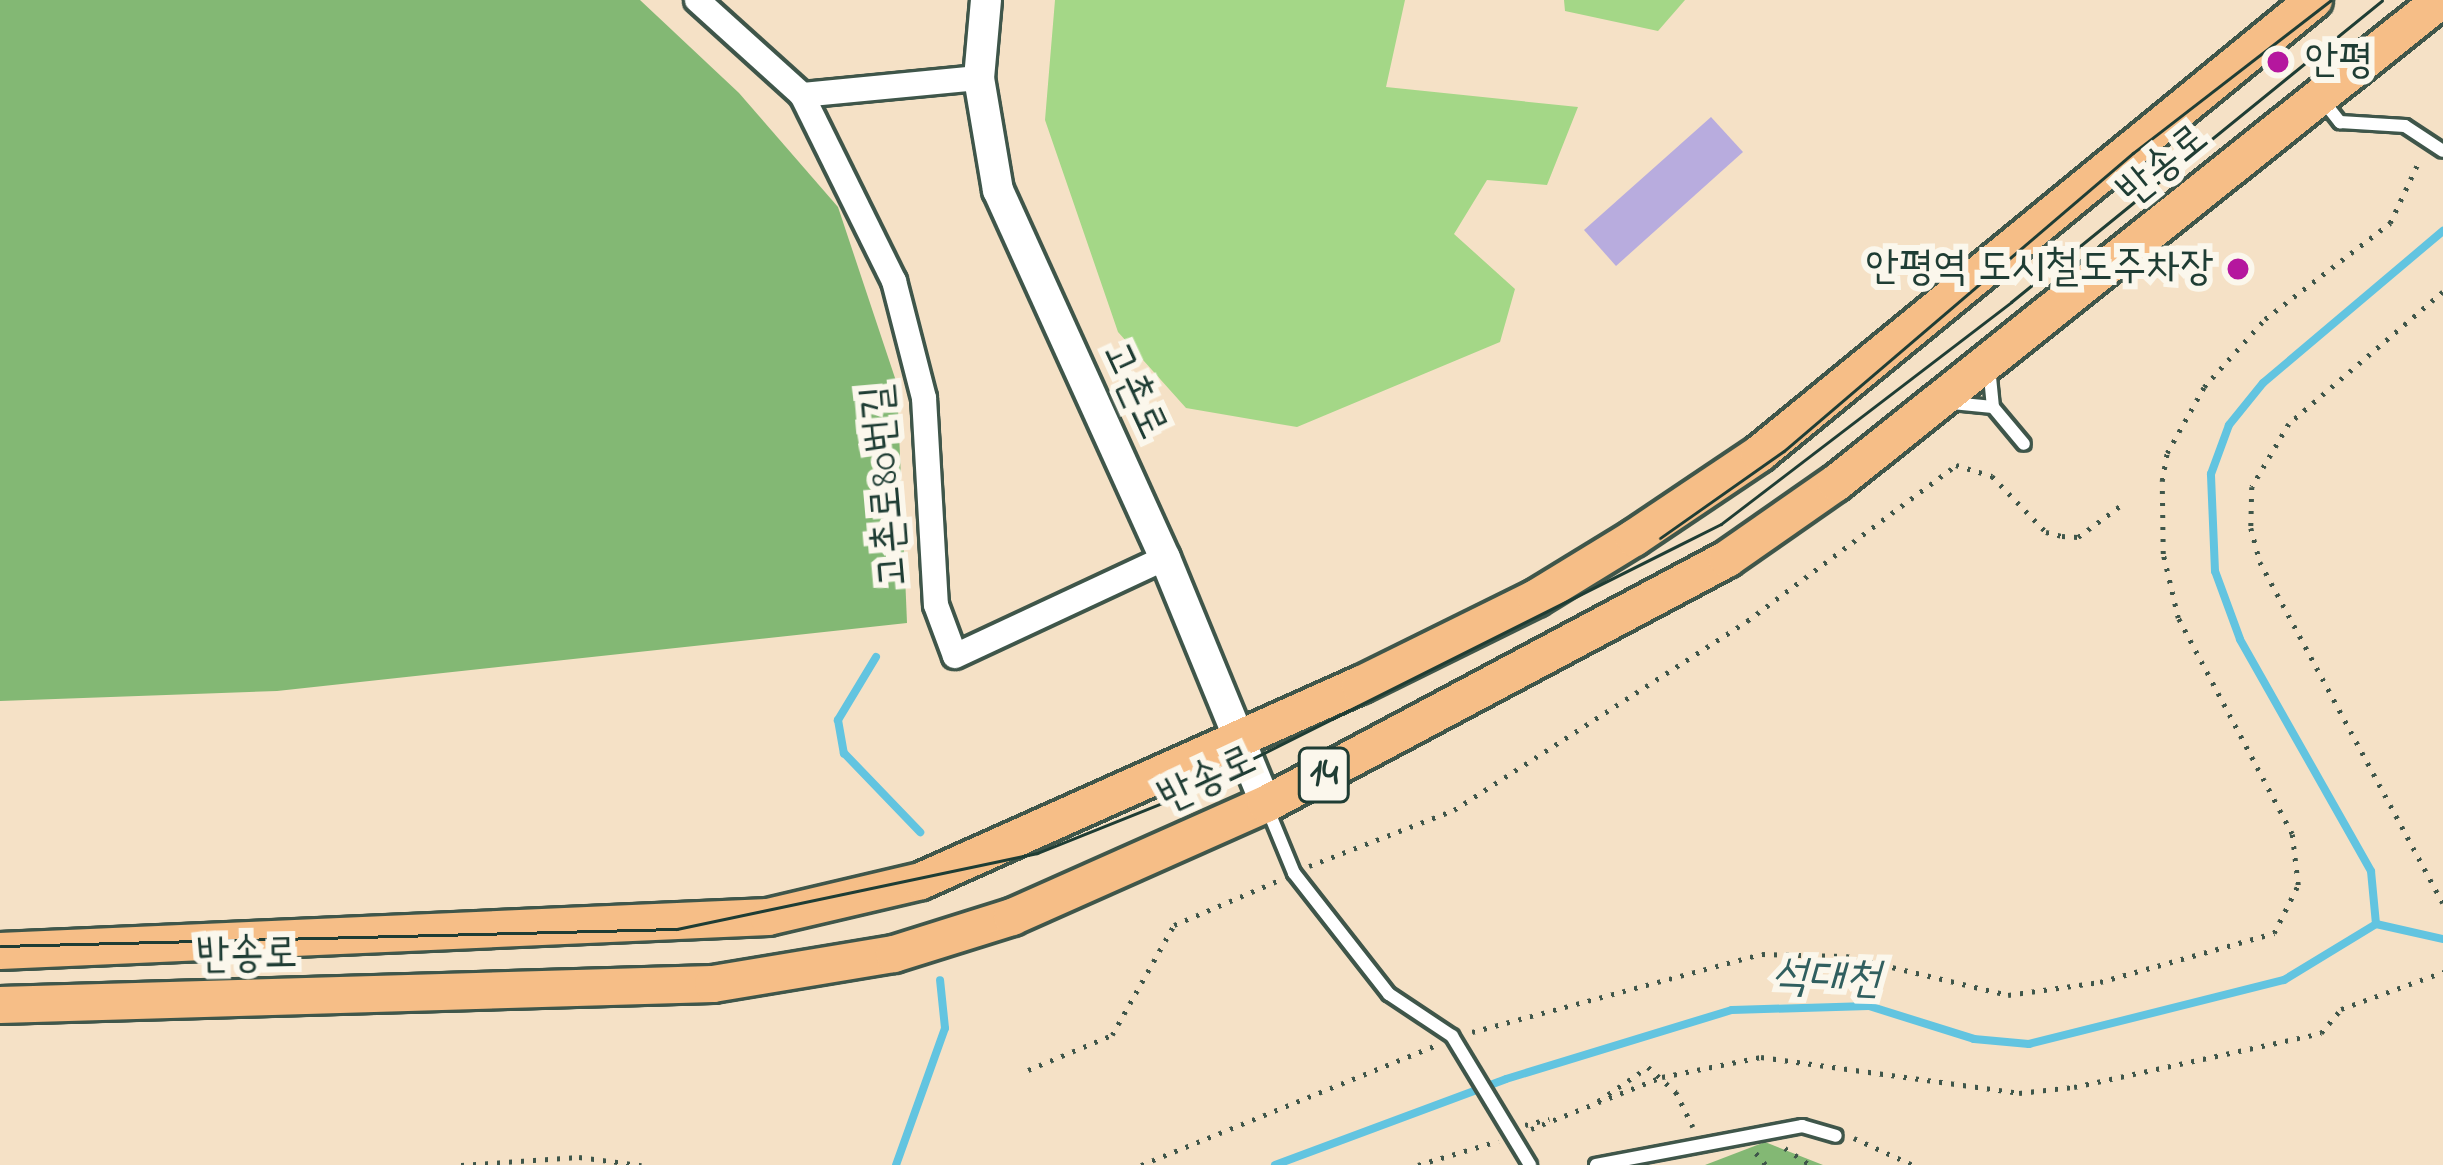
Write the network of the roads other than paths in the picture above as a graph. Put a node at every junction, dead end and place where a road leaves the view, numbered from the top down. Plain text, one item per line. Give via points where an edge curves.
1 (697, 0) edge
2 (986, 0) edge
3 (2314, 0) edge
4 (2440, 0) edge
5 (979, 78) junction
6 (802, 94) junction
7 (2320, 98) junction
8 (2434, 146) edge
9 (1988, 363) junction
10 (1939, 402) junction
11 (1993, 407) junction
12 (2024, 444) dead end
13 (1166, 558) junction
14 (1240, 737) junction
15 (1266, 804) junction
16 (0, 950) edge
17 (0, 1005) edge
18 (1836, 1136) road end
19 (1530, 1165) edge
20 (1596, 1165) edge

1 - 6 street, 고촌로80번길
2 - 5 street, 고촌로
3 - 14 main road, 반송로 / 14 via 1759,454 1536,598
4 - 7 main road, 반송로 / 14
5 - 6 street
5 - 13 street, 고촌로 via 998,190
6 - 13 street, 고촌로80번길 via 894,281 925,398 936,605 955,656
7 - 8 lane via 2340,122 2405,126
7 - 9 main road, 반송로 / 14
9 - 10 main road, 반송로 / 14
9 - 11 lane
10 - 11 lane
10 - 15 main road, 반송로 / 14 via 1727,560
11 - 12 lane
13 - 14 street, 고촌로
14 - 15 street, 고촌로
14 - 16 main road, 반송로 / 14 via 921,880 768,916
15 - 17 main road, 반송로 / 14 via 1012,917 789,975 632,991
15 - 19 lane via 1294,873 1389,994 1452,1036
18 - 20 lane via 1802,1126

